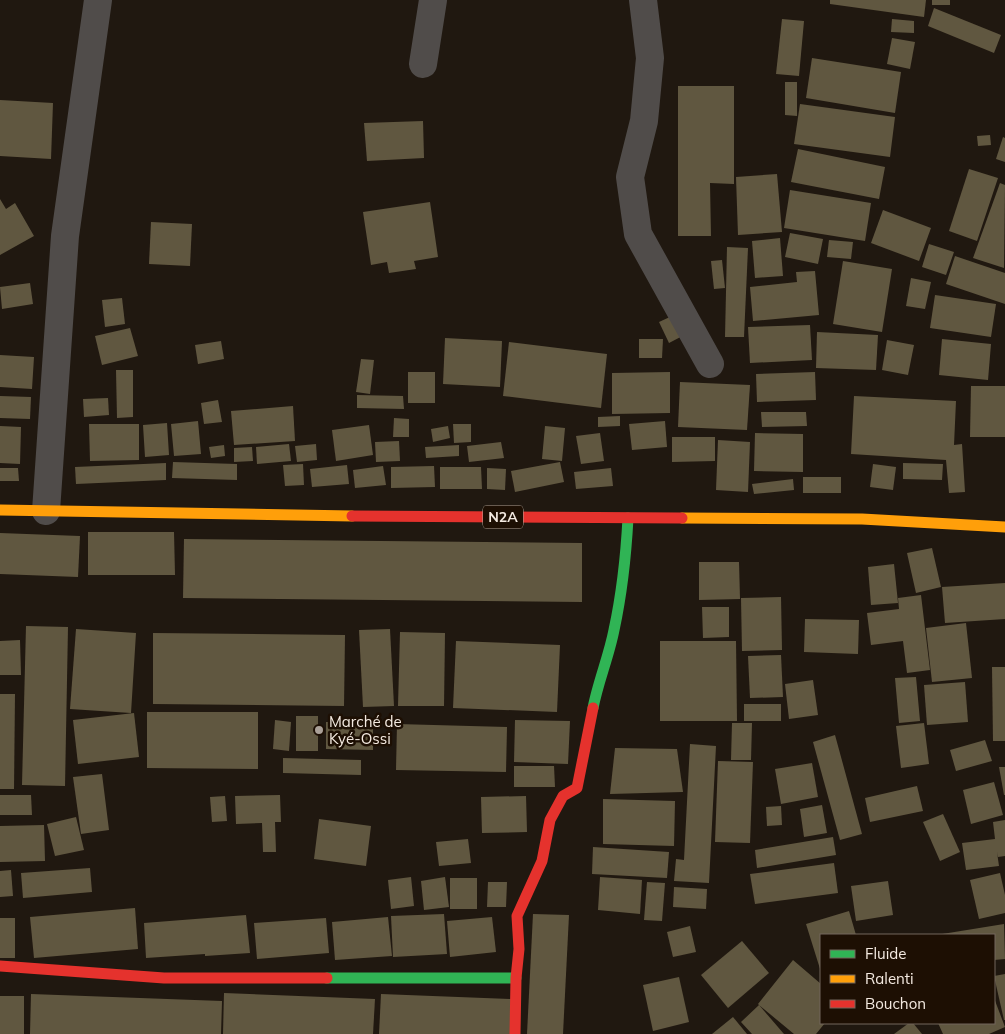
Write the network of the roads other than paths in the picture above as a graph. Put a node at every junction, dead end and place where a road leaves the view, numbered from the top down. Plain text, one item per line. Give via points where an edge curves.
1 (98, 0) edge
2 (433, 0) edge
3 (643, 0) edge
4 (423, 64) dead end
5 (710, 364) dead end
6 (0, 510) edge
7 (46, 511) junction
8 (628, 518) junction
9 (1005, 527) edge
10 (0, 966) edge
11 (516, 978) junction
12 (515, 1034) edge

1 - 7 street via 64,236
2 - 4 street
3 - 5 street via 650,58 644,121 630,177 638,234
6 - 7 main road, N2A
7 - 8 main road, N2A
8 - 9 main road, N2A via 862,519
8 - 11 main road via 626,562 614,631 597,688 577,788 562,796 550,820 542,861 516,916 519,949
10 - 11 main road via 164,978
11 - 12 main road

